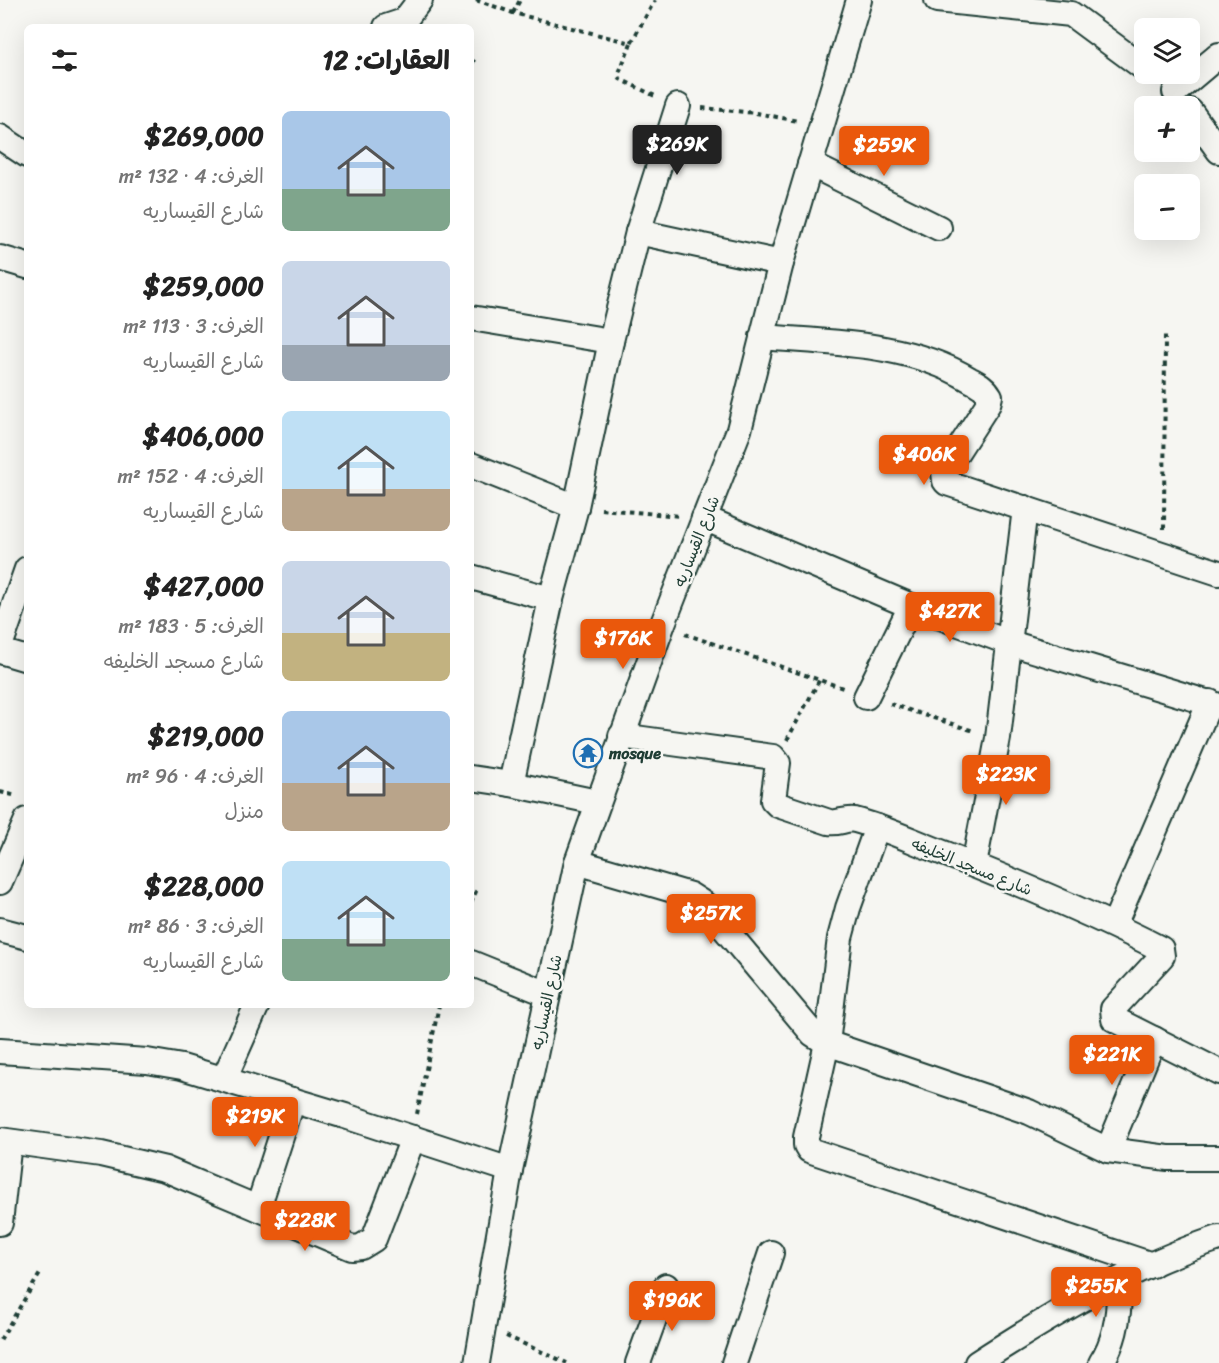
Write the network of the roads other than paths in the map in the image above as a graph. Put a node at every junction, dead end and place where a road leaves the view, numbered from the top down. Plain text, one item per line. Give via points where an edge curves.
1 (420, 0) edge
2 (859, 0) edge
3 (937, 0) edge
4 (396, 24) edge
5 (1219, 55) edge
6 (1134, 61) edge
7 (1163, 84) edge
8 (1177, 96) edge
9 (1184, 96) edge
10 (678, 106) road end
11 (1200, 125) edge
12 (0, 137) edge
13 (1219, 151) edge
14 (24, 153) edge
15 (810, 164) junction
16 (939, 228) dead end
17 (638, 232) junction
18 (0, 258) edge
19 (781, 263) junction
20 (24, 266) edge
21 (474, 318) edge
22 (762, 337) junction
23 (611, 341) junction
24 (474, 466) edge
25 (576, 507) junction
26 (1026, 508) junction
27 (704, 518) junction
28 (1219, 573) edge
29 (24, 578) edge
30 (474, 578) edge
31 (551, 599) junction
32 (911, 606) junction
33 (1010, 643) junction
34 (0, 646) edge
35 (0, 651) edge
36 (24, 658) edge
37 (866, 697) road end
38 (1215, 704) edge
39 (621, 736) junction
40 (474, 778) edge
41 (511, 784) junction
42 (597, 802) junction
43 (24, 827) edge
44 (877, 827) junction
45 (577, 862) junction
46 (974, 865) junction
47 (0, 882) edge
48 (1114, 925) junction
49 (0, 930) edge
50 (24, 936) edge
51 (474, 964) edge
52 (548, 994) junction
53 (255, 1008) edge
54 (1154, 1039) junction
55 (827, 1043) junction
56 (0, 1051) edge
57 (1219, 1072) edge
58 (225, 1079) junction
59 (292, 1100) junction
60 (412, 1138) junction
61 (4, 1141) edge
62 (1108, 1150) junction
63 (1219, 1158) edge
64 (510, 1170) junction
65 (258, 1208) junction
66 (0, 1223) edge
67 (1219, 1238) edge
68 (771, 1253) dead end
69 (1152, 1265) junction
70 (1119, 1281) junction
71 (666, 1286) dead end
72 (477, 1363) edge
73 (639, 1363) edge
74 (734, 1363) edge
75 (977, 1363) edge
76 (1101, 1363) edge

1 - 4 street via 405,21
2 - 15 street, شارع القيساريه
3 - 6 street via 1071,14
5 - 9 street
7 - 8 street
10 - 17 street
11 - 13 street
12 - 14 street
15 - 16 street
15 - 19 street, شارع القيساريه
17 - 19 street
17 - 23 street
18 - 20 street
19 - 22 street, شارع القيساريه
21 - 23 street
22 - 26 street via 917,355 954,369 986,388 988,404 944,472 945,481
22 - 27 street, شارع القيساريه via 739,430
23 - 25 street
24 - 25 street
25 - 31 street
26 - 28 street
26 - 33 street
27 - 32 street
27 - 39 street, شارع القيساريه
29 - 34 street
30 - 31 street
31 - 41 street
32 - 33 street
32 - 37 street
33 - 38 street
33 - 46 street via 998,738
35 - 36 street
38 - 48 street
39 - 42 street, شارع القيساريه
39 - 44 street, شارع مسجد الخليفه via 769,756 778,764 775,803 828,822 853,819
40 - 41 street
41 - 42 street
42 - 45 street, شارع القيساريه
43 - 47 street
44 - 46 street, شارع مسجد الخليفه
44 - 55 street via 840,938
45 - 52 street, شارع القيساريه
45 - 55 street via 690,895 704,904 813,1034
46 - 48 street, شارع مسجد الخليفه
48 - 54 street, شارع مسجد الخليفه via 1161,949 1162,956 1112,1013 1114,1019
49 - 50 street
51 - 52 street
52 - 64 street, شارع القيساريه
53 - 58 street
54 - 57 street, شارع مسجد الخليفه
54 - 62 street
55 - 62 street via 1029,1112
55 - 69 street via 806,1137 809,1150
56 - 58 street via 147,1061
58 - 59 street
59 - 60 street
59 - 65 street
60 - 64 street
60 - 65 street via 369,1244 344,1246
61 - 65 street via 101,1154 165,1168
61 - 66 street
62 - 63 street via 1168,1158
64 - 72 street, شارع القيساريه
67 - 69 street
68 - 74 street
69 - 70 street
70 - 75 street via 1059,1312
70 - 76 street via 1117,1321
71 - 73 street

